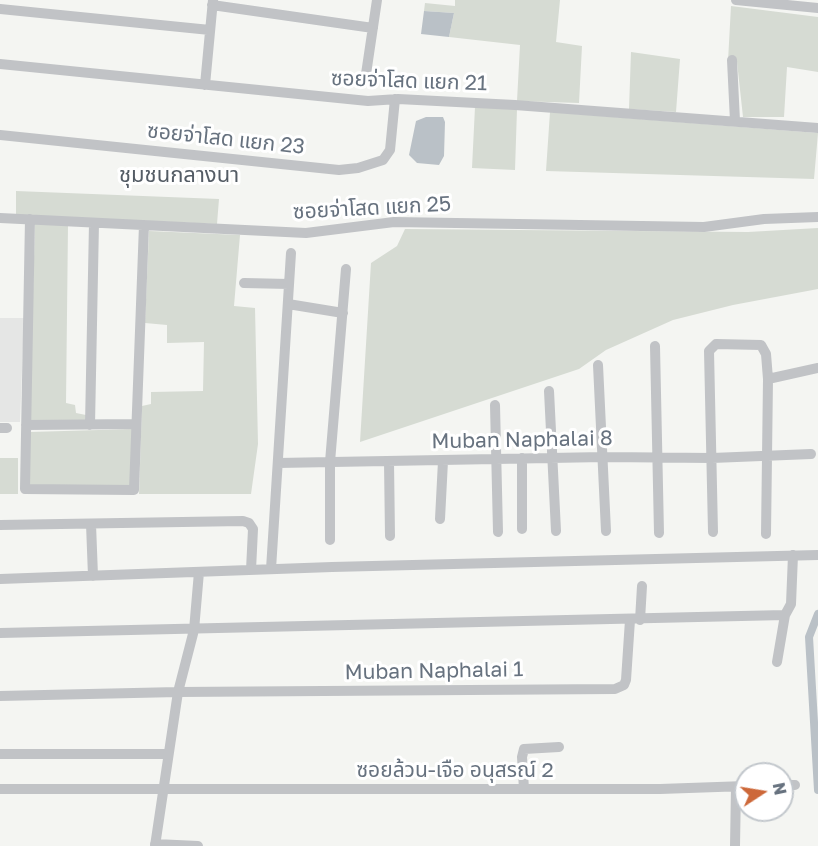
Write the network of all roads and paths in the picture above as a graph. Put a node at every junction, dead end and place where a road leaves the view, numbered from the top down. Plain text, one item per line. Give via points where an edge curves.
1 (377, 0) edge
2 (736, 0) edge
3 (213, 2) edge
4 (818, 8) edge
5 (0, 9) edge
6 (373, 28) junction
7 (210, 30) junction
8 (732, 60) dead end
9 (0, 64) edge
10 (366, 74) dead end
11 (205, 85) junction
12 (395, 99) junction
13 (735, 122) junction
14 (818, 128) edge
15 (0, 135) edge
16 (818, 217) edge
17 (0, 218) edge
18 (30, 219) junction
19 (94, 223) junction
20 (144, 225) junction
21 (291, 253) dead end
22 (346, 269) dead end
23 (244, 283) dead end
24 (289, 284) junction
25 (288, 304) junction
26 (343, 313) junction
27 (655, 346) dead end
28 (598, 365) dead end
29 (818, 368) edge
30 (768, 379) junction
31 (549, 391) dead end
32 (495, 405) dead end
33 (136, 424) junction
34 (26, 425) junction
35 (90, 425) junction
36 (811, 454) dead end
37 (604, 457) junction
38 (767, 457) junction
39 (522, 458) junction
40 (552, 458) junction
41 (658, 458) junction
42 (712, 458) junction
43 (496, 459) junction
44 (443, 461) junction
45 (330, 462) junction
46 (389, 462) junction
47 (278, 463) junction
48 (440, 519) dead end
49 (91, 524) junction
50 (0, 525) edge
51 (522, 530) dead end
52 (556, 531) dead end
53 (606, 531) dead end
54 (498, 532) dead end
55 (712, 532) dead end
56 (659, 533) dead end
57 (766, 534) dead end
58 (390, 536) dead end
59 (330, 540) dead end
60 (793, 555) junction
61 (818, 555) edge
62 (271, 569) junction
63 (251, 570) junction
64 (199, 572) junction
65 (93, 576) junction
66 (0, 579) edge
67 (642, 586) dead end
68 (785, 615) junction
69 (635, 620) junction
70 (194, 630) junction
71 (0, 633) edge
72 (777, 662) dead end
73 (178, 692) junction
74 (0, 696) edge
75 (559, 747) dead end
76 (0, 754) edge
77 (168, 754) junction
78 (734, 787) edge
79 (0, 789) edge
80 (164, 789) junction
81 (524, 789) junction
82 (737, 822) edge
83 (155, 845) edge
84 (198, 846) edge
85 (735, 846) edge

1 - 6 street
2 - 4 street
3 - 6 street
3 - 7 street
5 - 7 street
6 - 10 street
7 - 11 street
8 - 13 street
9 - 11 street, ซอยจ่าโสด แยก 21
11 - 12 street, ซอยจ่าโสด แยก 21 via 368,101
12 - 13 street, ซอยจ่าโสด แยก 21
12 - 15 street, ซอยจ่าโสด แยก 23 via 390,150 383,160 339,170
13 - 14 street, ซอยจ่าโสด แยก 21
16 - 20 street, ซอยจ่าโสด แยก 25 via 704,227 384,223 306,233
17 - 18 street, ซอยจ่าโสด แยก 25
18 - 19 street, ซอยจ่าโสด แยก 25
18 - 34 street
19 - 20 street, ซอยจ่าโสด แยก 25
19 - 35 street
20 - 33 street
21 - 24 street
22 - 26 street
23 - 24 street
24 - 25 street
25 - 26 street
25 - 47 street
26 - 45 street
27 - 41 street
28 - 37 street
29 - 30 street
30 - 38 street
30 - 42 street via 766,354 761,345 716,344 709,351
31 - 40 street
32 - 43 street
33 - 34 street via 134,490 25,489
33 - 35 street
34 - 35 street
36 - 38 street, Muban Naphalai 8
37 - 40 street, Muban Naphalai 8
37 - 41 street, Muban Naphalai 8
37 - 53 street
38 - 42 street, Muban Naphalai 8
38 - 57 street
39 - 40 street, Muban Naphalai 8
39 - 43 street, Muban Naphalai 8
39 - 51 street
40 - 52 street
41 - 42 street, Muban Naphalai 8
41 - 56 street
42 - 55 street
43 - 44 street, Muban Naphalai 8
43 - 54 street
44 - 46 street, Muban Naphalai 8
44 - 48 street
45 - 46 street, Muban Naphalai 8
45 - 47 street, Muban Naphalai 8
45 - 59 street
46 - 58 street
47 - 62 street
49 - 50 street
49 - 63 street via 243,521 253,529
49 - 65 street
60 - 61 street
60 - 62 street
60 - 68 street via 791,604
62 - 63 street
63 - 64 street
64 - 65 street
64 - 70 street
65 - 66 street
67 - 69 street, Muban Naphalai 1
68 - 69 street
68 - 72 street
69 - 70 street
69 - 73 street, Muban Naphalai 1 via 626,680 615,689
70 - 71 street
70 - 73 street
73 - 74 street, Muban Naphalai 1
73 - 77 street
75 - 81 street via 524,749
76 - 77 street
77 - 80 street
78 - 81 street, ซอยล้วน-เจือ อนุสรณ์ 2
79 - 80 street, ซอยล้วน-เจือ อนุสรณ์ 2
80 - 81 street, ซอยล้วน-เจือ อนุสรณ์ 2
80 - 83 street
82 - 85 street
83 - 84 street

